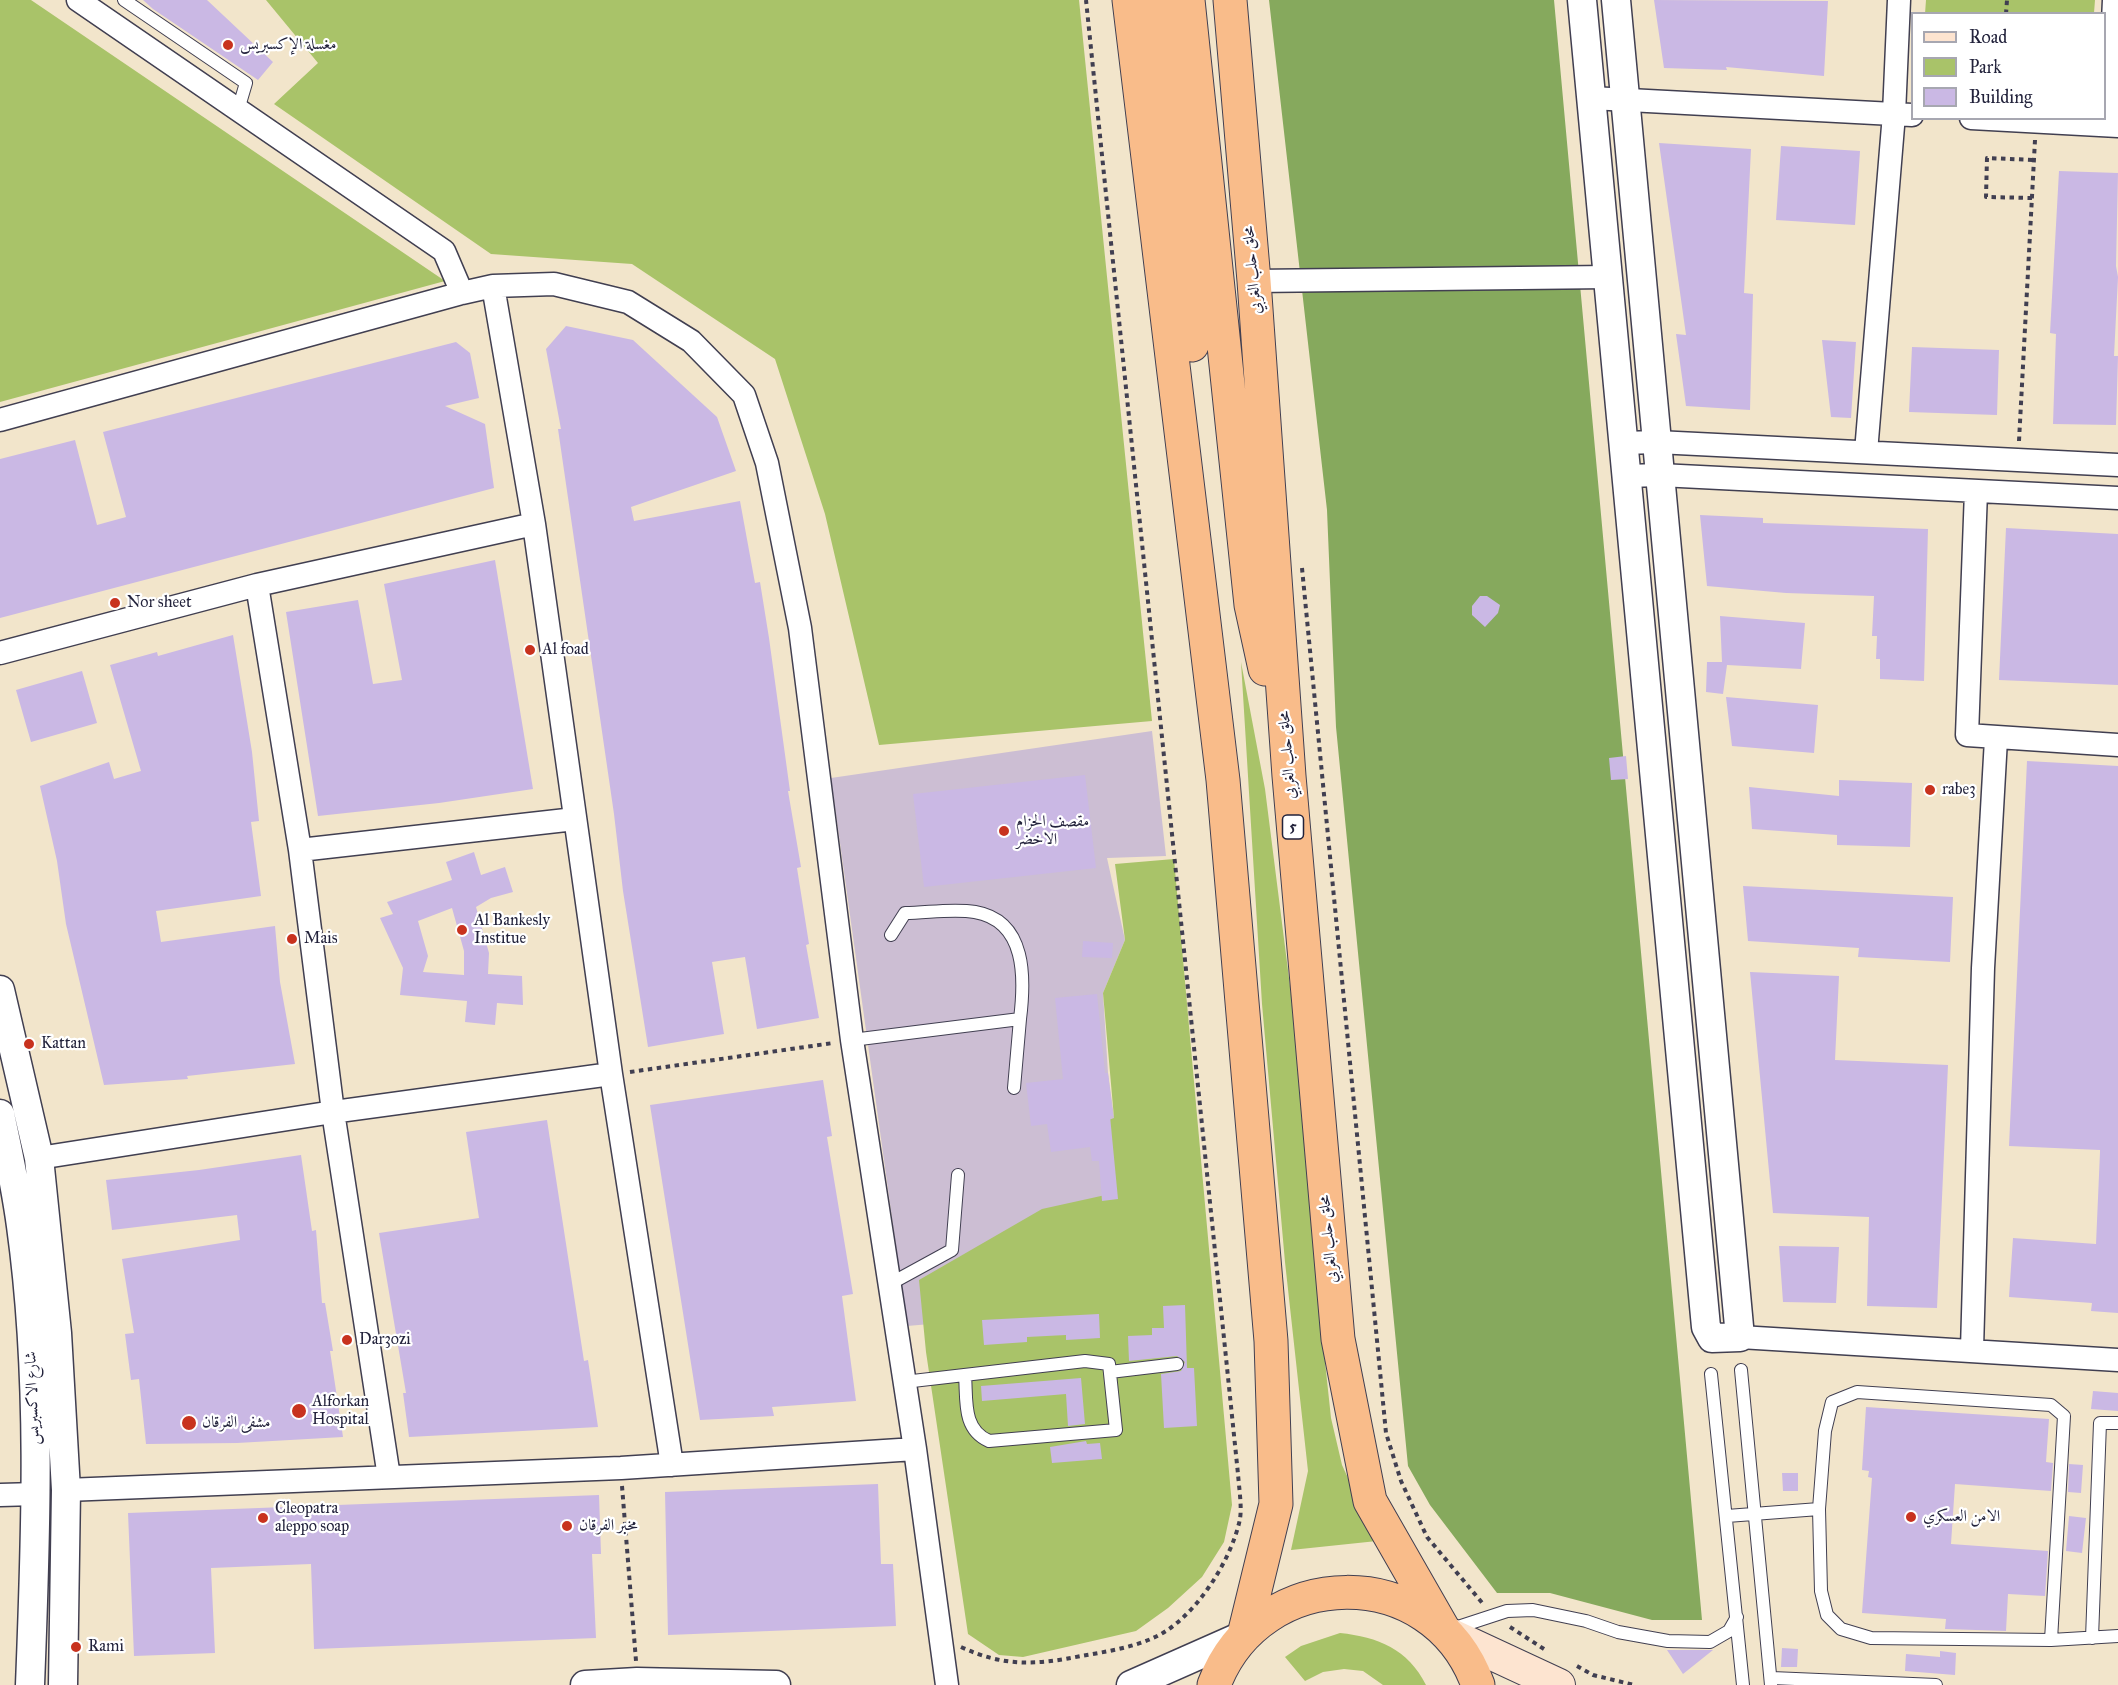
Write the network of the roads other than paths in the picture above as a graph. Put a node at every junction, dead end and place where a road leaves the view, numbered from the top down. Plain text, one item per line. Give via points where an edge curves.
1 (78, 0) edge
2 (124, 0) edge
3 (1129, 0) edge
4 (1160, 0) edge
5 (1188, 0) edge
6 (1230, 0) edge
7 (1582, 0) edge
8 (1616, 0) edge
9 (1899, 0) edge
10 (2114, 0) edge
11 (1591, 98) junction
12 (1625, 100) junction
13 (238, 110) junction
14 (1903, 115) edge
15 (2004, 120) edge
16 (2113, 126) edge
17 (1608, 277) junction
18 (1254, 281) junction
19 (493, 286) junction
20 (462, 292) junction
21 (0, 420) edge
22 (1657, 442) junction
23 (1623, 443) junction
24 (1866, 452) junction
25 (2118, 465) edge
26 (1660, 475) junction
27 (1627, 476) junction
28 (1976, 491) junction
29 (2118, 498) edge
30 (534, 524) junction
31 (257, 585) junction
32 (0, 652) edge
33 (1996, 739) junction
34 (2118, 745) edge
35 (1289, 776) junction
36 (1223, 780) junction
37 (575, 819) junction
38 (300, 850) junction
39 (891, 935) dead end
40 (0, 990) edge
41 (1020, 1019) junction
42 (852, 1040) junction
43 (611, 1074) junction
44 (1014, 1088) dead end
45 (333, 1112) junction
46 (1, 1126) edge
47 (39, 1158) junction
48 (958, 1175) dead end
49 (888, 1285) junction
50 (1740, 1337) junction
51 (1972, 1349) junction
52 (2118, 1360) edge
53 (1177, 1364) dead end
54 (1741, 1370) dead end
55 (1110, 1372) junction
56 (1711, 1374) dead end
57 (965, 1375) junction
58 (904, 1382) junction
59 (2118, 1424) edge
60 (915, 1449) junction
61 (672, 1465) junction
62 (389, 1477) junction
63 (66, 1490) junction
64 (36, 1494) junction
65 (0, 1495) edge
66 (1819, 1509) junction
67 (1756, 1512) junction
68 (1727, 1516) junction
69 (1737, 1617) junction
70 (1444, 1632) junction
71 (1244, 1635) junction
72 (2118, 1636) edge
73 (2092, 1638) junction
74 (2051, 1640) junction
75 (1566, 1675) edge
76 (1771, 1682) edge
77 (30, 1685) edge
78 (63, 1685) edge
79 (585, 1685) edge
80 (776, 1685) edge
81 (947, 1685) edge
82 (1131, 1685) edge
83 (1214, 1685) edge
84 (1478, 1685) edge
85 (1743, 1685) edge
86 (1936, 1685) edge

1 - 13 street
2 - 13 lane via 246,83
3 - 36 highway
4 - 36 highway via 1216,604
5 - 35 highway via 1251,605
6 - 18 highway, محلق حلب الغربي / 5
7 - 11 street
8 - 12 street
9 - 14 street
10 - 16 street
11 - 12 street
11 - 17 street
12 - 14 street
12 - 22 street
13 - 20 street via 444,251
14 - 24 street
15 - 16 street
17 - 18 street
17 - 23 street
18 - 35 highway, محلق حلب الغربي / 5
19 - 20 street
19 - 30 street
19 - 42 street via 554,284 628,302 691,341 744,395 767,463 800,628
20 - 21 street
22 - 23 street
22 - 24 street
22 - 26 street
23 - 27 street
24 - 25 street
26 - 27 street
26 - 28 street
26 - 50 street
27 - 50 street via 1706,1327 1712,1338
28 - 29 street
28 - 33 street via 1967,735
30 - 31 street
30 - 37 street
31 - 32 street
31 - 38 street
33 - 34 street
33 - 51 street via 1983,968
35 - 70 highway, محلق حلب الغربي / 5 via 1338,1339 1370,1501
36 - 71 highway via 1271,1341 1276,1504
37 - 38 street
37 - 43 street
38 - 45 street
39 - 41 lane via 905,913 974,911 994,918 1019,946 1025,984
40 - 47 street
41 - 42 lane
41 - 44 lane
42 - 49 street
43 - 45 street
43 - 61 street
45 - 47 street
45 - 62 street
46 - 64 street, شارع الاكسبريس via 21,1226 30,1321
47 - 63 street via 57,1333
48 - 49 lane via 952,1250
49 - 58 street
50 - 51 street
51 - 52 street
53 - 55 lane
54 - 67 lane
55 - 57 lane via 1109,1364 1085,1361
55 - 57 lane via 1116,1430 989,1441 978,1436 969,1424
56 - 68 lane
57 - 58 lane
58 - 60 street
59 - 73 lane via 2100,1423
60 - 61 street
60 - 81 street
61 - 62 street
62 - 63 street
63 - 78 street
64 - 65 street
64 - 77 street, شارع الاكسبريس
66 - 67 lane
66 - 74 lane via 1821,1591 1827,1615 1841,1629 1871,1638
66 - 74 lane via 1825,1431 1832,1402 1857,1392 2051,1404 2064,1416
67 - 68 lane
67 - 76 lane
68 - 69 lane
69 - 70 lane via 1729,1631 1710,1642 1668,1641 1618,1632 1533,1610 1507,1611
69 - 85 lane
70 - 71 highway via 1423,1614 1398,1602 1371,1594 1343,1592 1315,1595 1289,1604
70 - 75 main road
70 - 84 highway via 1461,1651
71 - 82 street
71 - 83 highway via 1226,1658
72 - 73 lane
73 - 74 lane
76 - 86 lane
79 - 80 street

